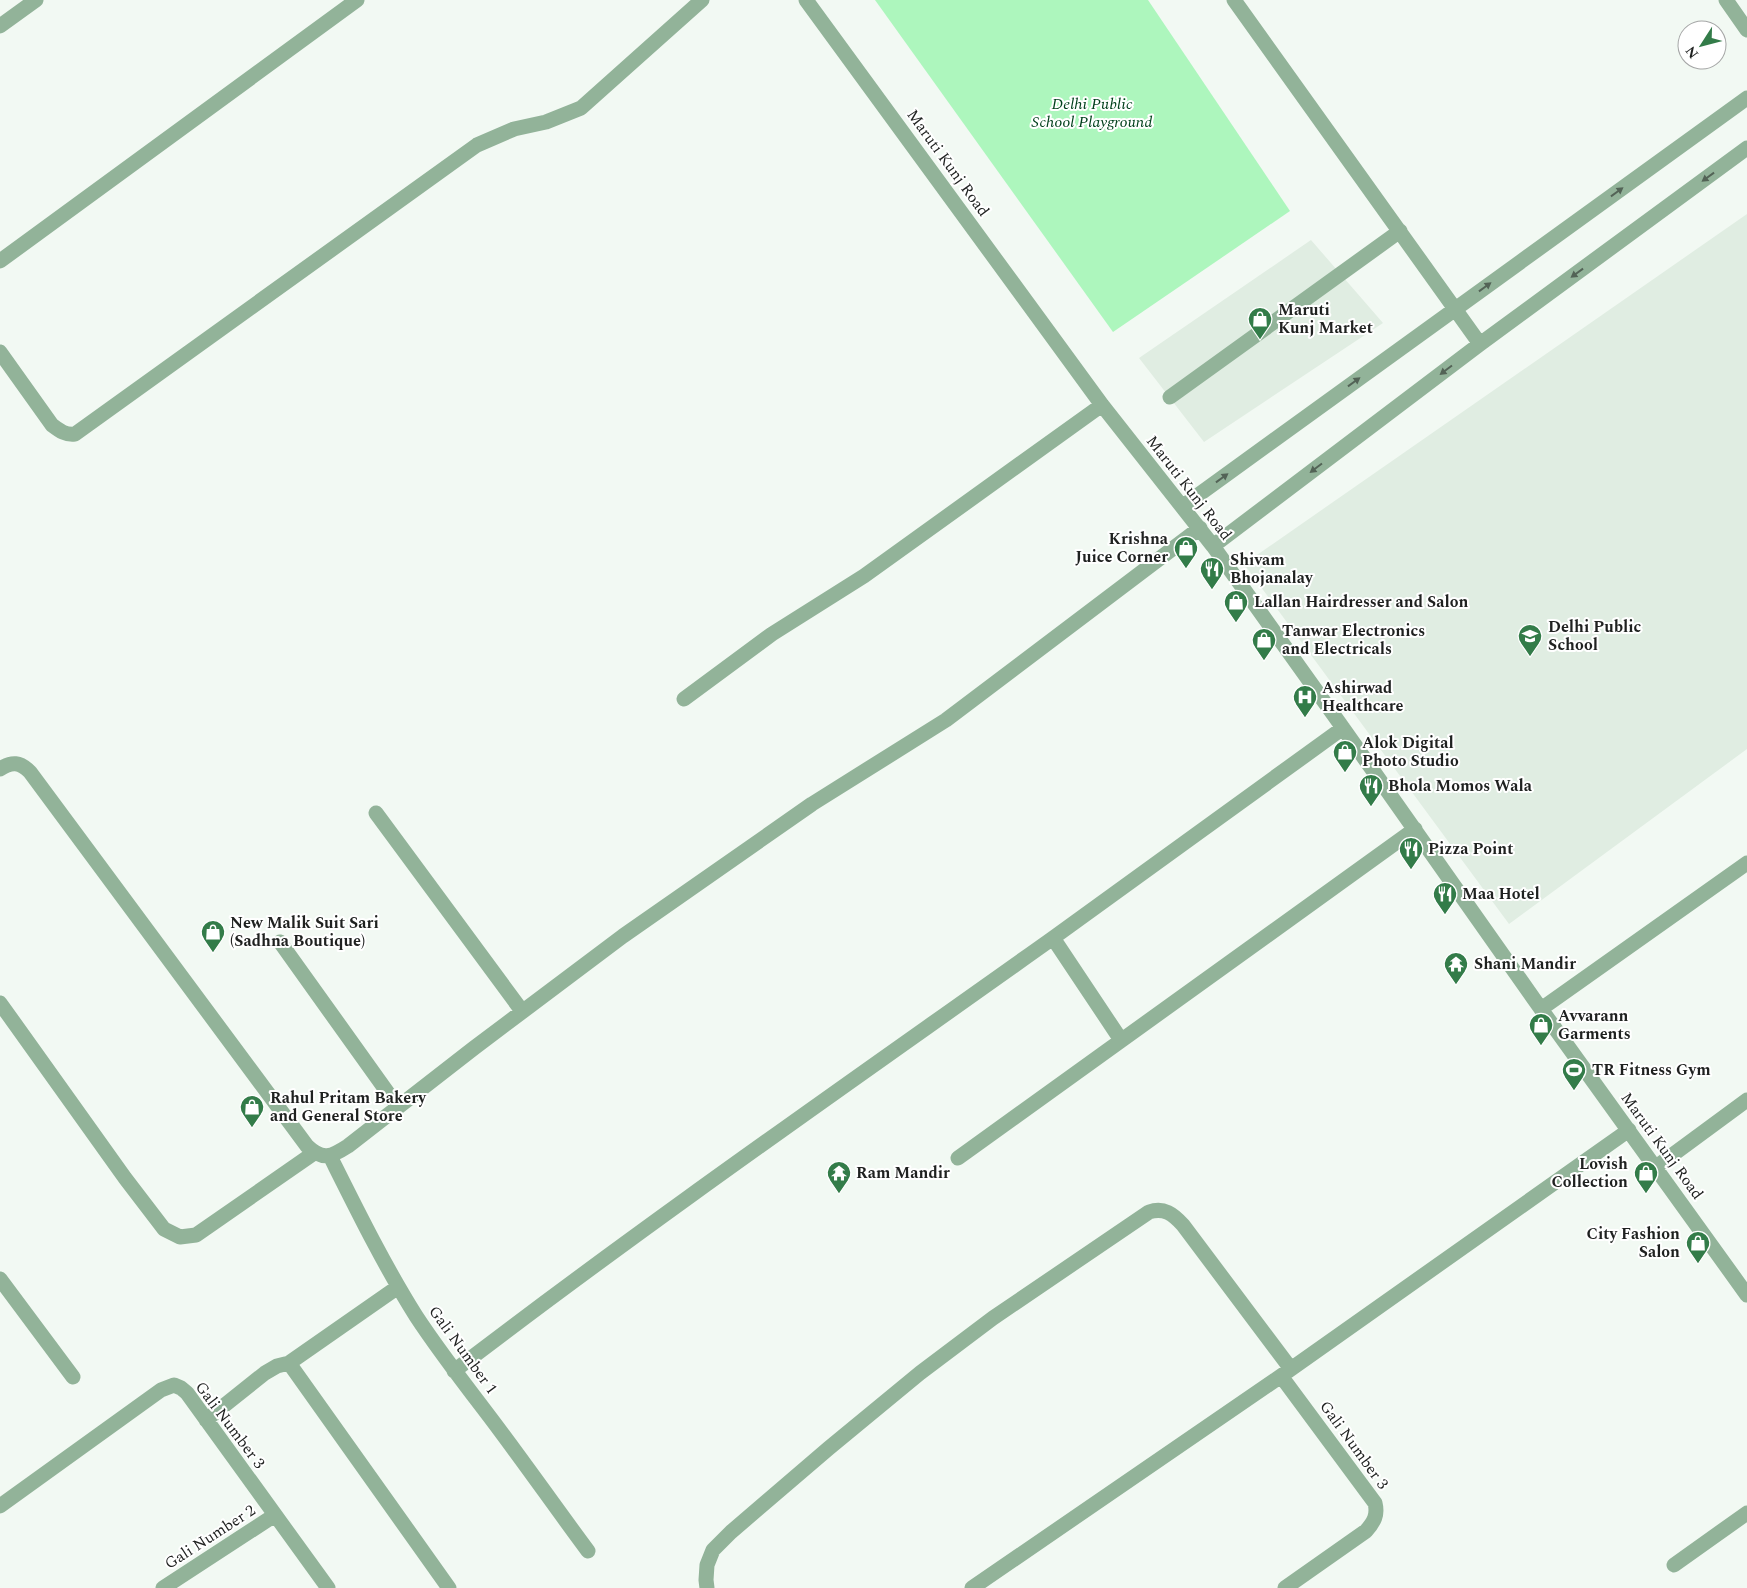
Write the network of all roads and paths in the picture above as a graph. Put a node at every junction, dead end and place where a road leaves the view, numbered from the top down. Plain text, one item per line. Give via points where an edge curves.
1 (36, 0) edge
2 (357, 0) edge
3 (702, 0) edge
4 (806, 0) edge
5 (1234, 0) edge
6 (1726, 0) edge
7 (0, 26) edge
8 (1747, 30) edge
9 (1747, 98) edge
10 (1747, 148) edge
11 (1400, 231) junction
12 (0, 261) edge
13 (1455, 308) junction
14 (1480, 344) junction
15 (0, 352) edge
16 (1170, 397) dead end
17 (1102, 405) junction
18 (1183, 506) junction
19 (1200, 528) junction
20 (1213, 546) junction
21 (684, 699) dead end
22 (1343, 728) junction
23 (0, 769) edge
24 (376, 814) dead end
25 (1415, 829) junction
26 (1747, 862) edge
27 (1053, 938) junction
28 (280, 942) dead end
29 (0, 1003) edge
30 (1541, 1009) junction
31 (522, 1011) junction
32 (1121, 1040) junction
33 (1747, 1100) edge
34 (398, 1107) junction
35 (1629, 1130) junction
36 (314, 1153) junction
37 (330, 1156) junction
38 (958, 1158) dead end
39 (1656, 1167) junction
40 (0, 1279) edge
41 (398, 1286) junction
42 (1747, 1295) edge
43 (289, 1363) junction
44 (454, 1371) junction
45 (1286, 1373) junction
46 (73, 1377) dead end
47 (206, 1420) junction
48 (0, 1506) edge
49 (1747, 1513) edge
50 (275, 1515) junction
51 (588, 1552) dead end
52 (1674, 1564) dead end
53 (163, 1588) edge
54 (328, 1588) edge
55 (449, 1588) edge
56 (707, 1588) edge
57 (972, 1588) edge
58 (1286, 1588) edge

1 - 7 street
2 - 12 street
3 - 15 street via 581,108 546,122 494,136 477,145 75,434 60,431 52,425
4 - 17 street, Maruti Kunj Road
5 - 11 street
6 - 8 street
13 -> 9 street
10 -> 14 street
11 - 13 street
11 - 16 street
13 - 14 street
18 -> 13 street
14 -> 20 street
17 - 18 street, Maruti Kunj Road
17 - 21 street via 864,576 748,650
18 - 19 street, Maruti Kunj Road
19 - 20 street, Maruti Kunj Road
19 - 31 street via 946,720 812,804
20 - 22 street, Maruti Kunj Road
22 - 25 street, Maruti Kunj Road
22 - 27 street
23 - 36 street via 18,762 30,772
24 - 31 street
25 - 30 street, Maruti Kunj Road
25 - 32 street
26 - 30 street
27 - 32 street
27 - 44 street via 662,1216
28 - 34 street
29 - 36 street via 164,1229 180,1237 196,1235
30 - 35 street, Maruti Kunj Road
31 - 34 street
32 - 38 street
33 - 39 street
34 - 37 street
35 - 39 street, Maruti Kunj Road
35 - 45 street
36 - 37 street
37 - 41 street, Gali Number 1
39 - 42 street, Maruti Kunj Road
40 - 46 street
41 - 43 street
41 - 44 street, Gali Number 1
43 - 47 street via 265,1373
43 - 55 street
44 - 51 street, Gali Number 1
45 - 56 street via 1183,1225 1166,1212 1158,1209 1149,1212 986,1323 920,1373 746,1519 713,1550 707,1564
45 - 57 street
45 - 58 street, Gali Number 3 via 1375,1503 1377,1511 1366,1531
47 - 48 street, Gali Number 3 via 181,1388 168,1387
47 - 50 street, Gali Number 3
49 - 52 street
50 - 53 street, Gali Number 2
50 - 54 street, Gali Number 3

